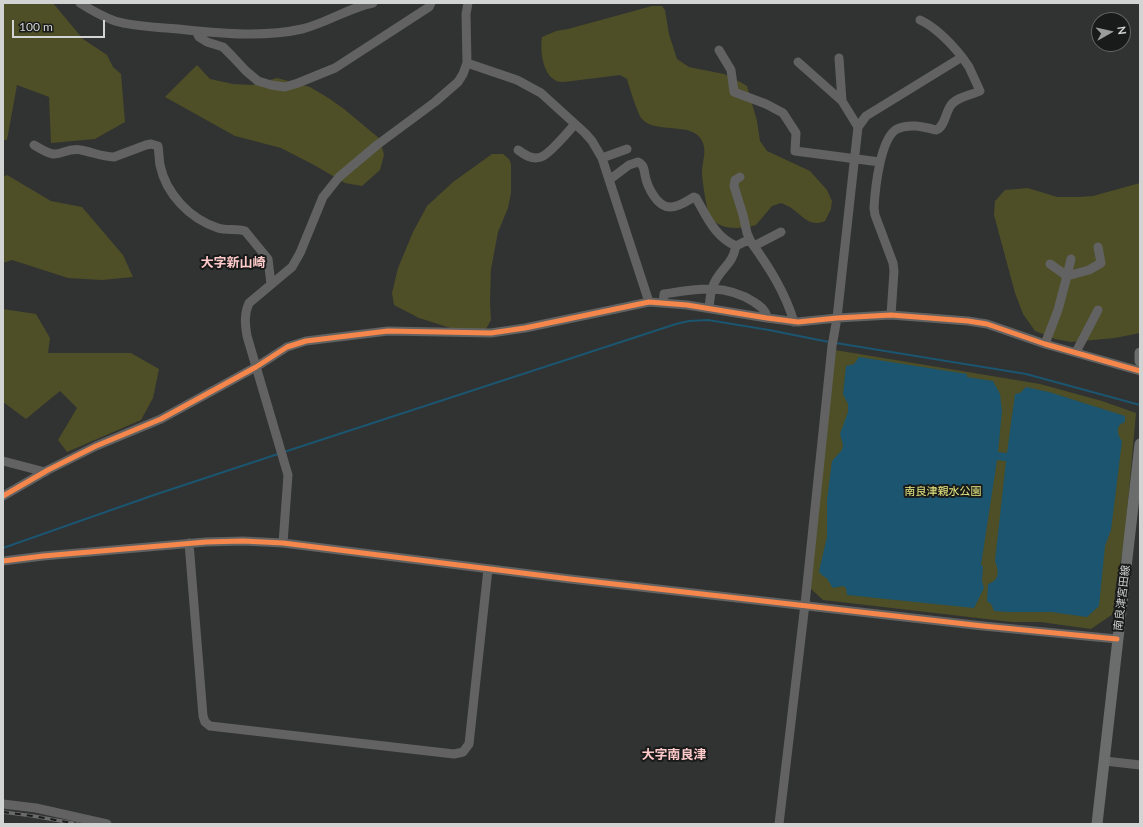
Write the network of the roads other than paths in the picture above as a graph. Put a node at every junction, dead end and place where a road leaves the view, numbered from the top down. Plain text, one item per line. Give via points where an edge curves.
1 (80, 3) edge
2 (373, 3) edge
3 (431, 3) edge
4 (468, 3) edge
5 (920, 20) dead end
6 (196, 30) junction
7 (718, 50) dead end
8 (962, 57) junction
9 (839, 58) dead end
10 (798, 62) dead end
11 (467, 63) junction
12 (842, 101) junction
13 (575, 124) junction
14 (858, 127) junction
15 (34, 145) dead end
16 (627, 149) dead end
17 (518, 150) dead end
18 (602, 158) junction
19 (854, 159) junction
20 (880, 162) junction
21 (740, 177) dead end
22 (609, 180) junction
23 (781, 232) dead end
24 (752, 244) junction
25 (736, 246) junction
26 (1098, 247) dead end
27 (1070, 259) dead end
28 (1050, 264) dead end
29 (1067, 276) junction
30 (271, 284) junction
31 (712, 289) junction
32 (649, 302) junction
33 (663, 302) junction
34 (709, 308) junction
35 (1098, 310) dead end
36 (891, 315) junction
37 (767, 318) junction
38 (837, 318) junction
39 (794, 322) junction
40 (1045, 344) junction
41 (1076, 352) junction
42 (1140, 353) edge
43 (1140, 361) edge
44 (256, 367) junction
45 (1140, 371) edge
46 (1140, 444) edge
47 (3, 461) edge
48 (45, 472) junction
49 (3, 496) edge
50 (189, 543) junction
51 (283, 543) junction
52 (3, 559) edge
53 (488, 569) junction
54 (805, 604) junction
55 (1117, 639) junction
56 (1105, 761) junction
57 (1140, 765) edge
58 (3, 804) edge
59 (107, 824) edge
60 (779, 824) edge
61 (1097, 824) edge

1 - 6 street via 115,21
2 - 6 street via 303,29 284,32 254,34
3 - 6 street via 335,68 285,87 258,81 223,48 199,37
4 - 11 street
5 - 8 street via 940,33
7 - 19 street via 731,70 734,92 783,113 796,133 795,151
8 - 14 street via 866,116
8 - 20 street via 980,91 951,105 939,129 910,126 896,129 888,138
9 - 12 street
10 - 12 street
11 - 13 street via 529,86 541,93
11 - 30 street via 458,82 339,176 323,197 292,267
12 - 14 street
13 - 17 street via 543,156 526,156
13 - 18 street via 592,141
14 - 19 street
15 - 30 street via 52,154 80,149 105,157 114,157 151,144 158,146 165,181 177,201 203,222 218,228 245,231 268,259
16 - 18 street
18 - 22 street
19 - 20 street
19 - 38 street
20 - 36 street via 874,208 893,263
21 - 24 street via 735,180 734,186
22 - 25 street via 634,163 642,164 654,198 668,207 696,198 722,238
22 - 32 street
23 - 24 street
24 - 25 street via 746,241
24 - 39 street via 783,293
25 - 31 street via 734,257
26 - 29 street via 1101,263
27 - 29 street
28 - 29 street
29 - 40 street
30 - 44 street via 249,303 245,311 247,336
31 - 33 street via 664,294
31 - 34 street
31 - 37 street via 734,292 749,299 764,310
32 - 33 street
32 - 44 street via 491,333 388,331 306,341 287,347
33 - 34 street
34 - 37 street
35 - 41 street
36 - 38 street
36 - 40 street via 974,322
37 - 39 street
38 - 39 street
38 - 54 street
40 - 41 street
41 - 45 street
42 - 43 main road
44 - 48 street via 161,419 96,446
44 - 51 street via 288,475
46 - 55 main road, 南良津宮田線
47 - 48 street
48 - 49 street
50 - 51 street
50 - 52 street
50 - 53 street via 203,716 210,726 454,754 463,752 469,744
51 - 53 street
53 - 54 street
54 - 55 street
54 - 60 street
55 - 56 main road, 南良津宮田線
56 - 57 street
56 - 61 main road, 南良津宮田線
58 - 59 street via 36,808

